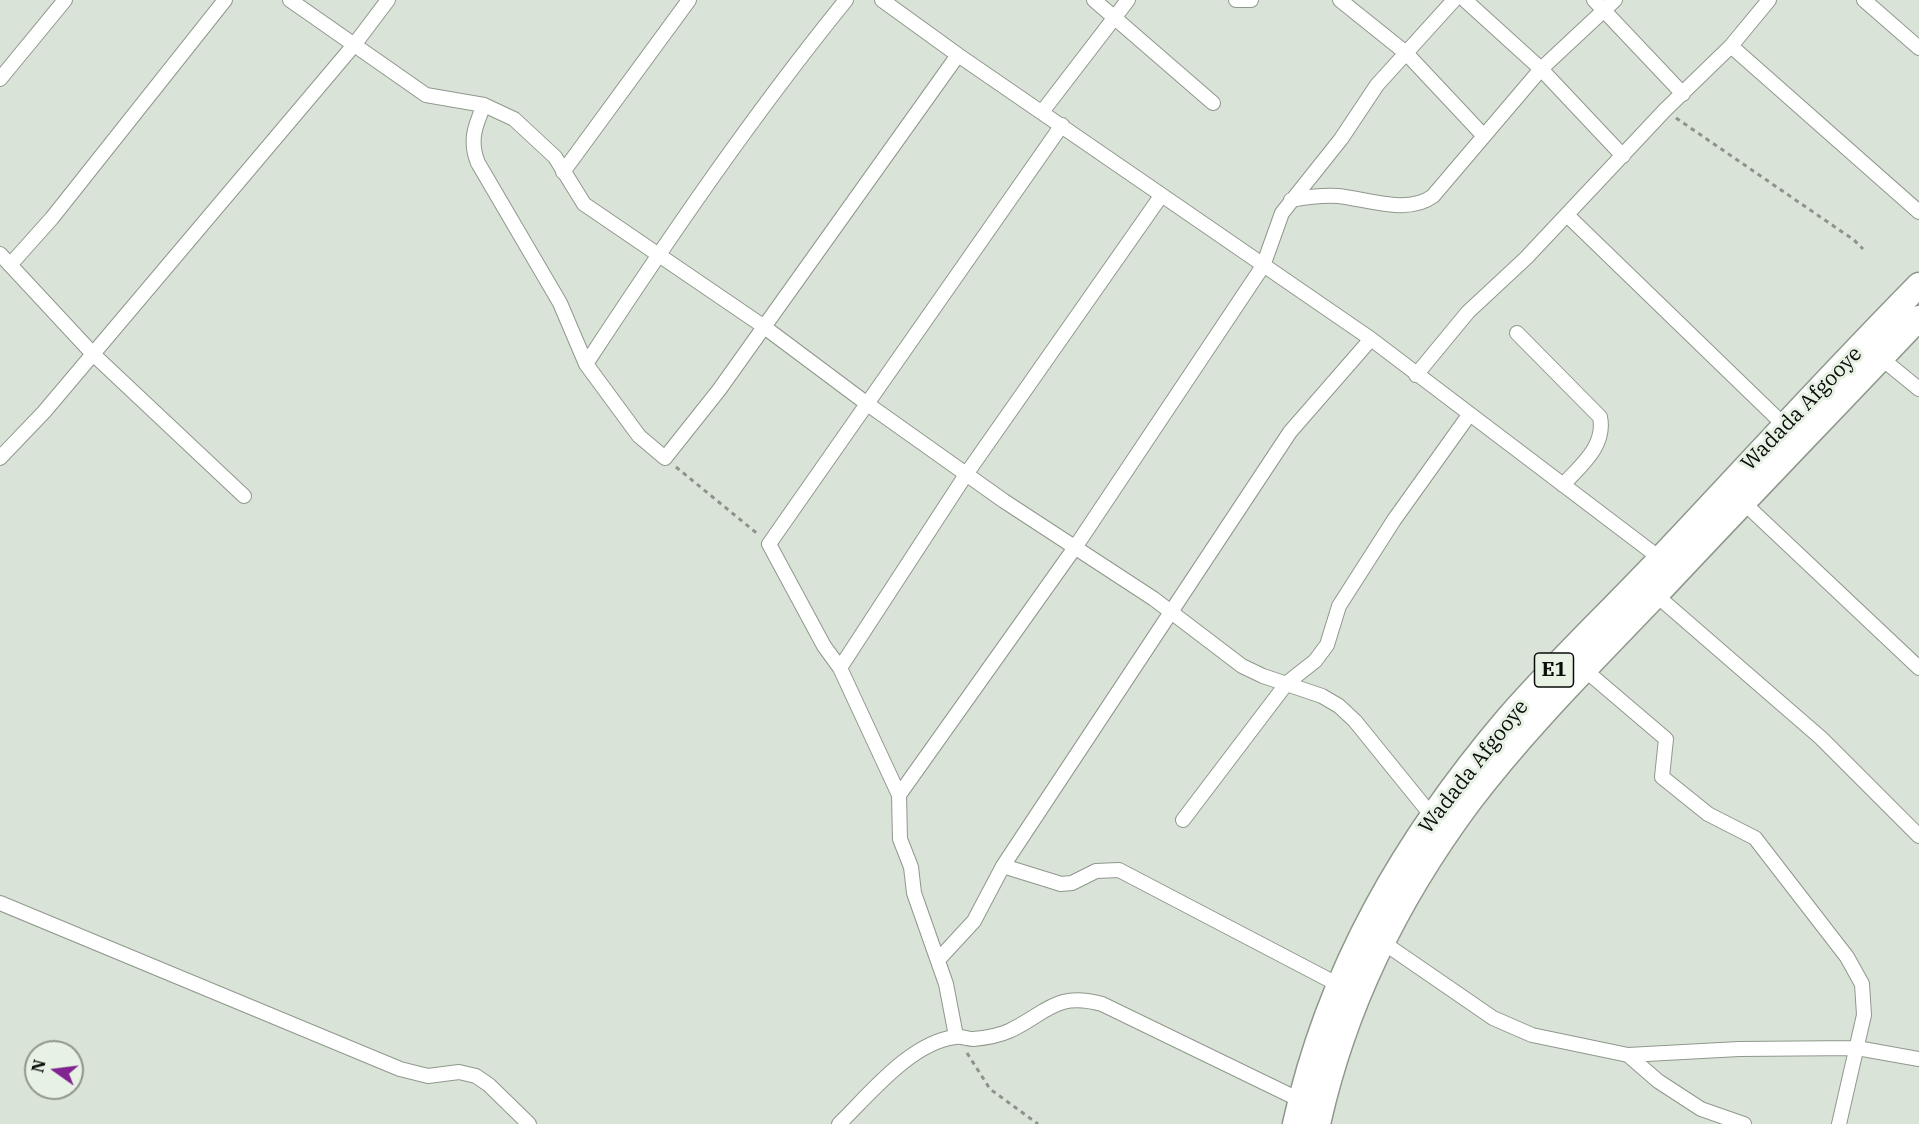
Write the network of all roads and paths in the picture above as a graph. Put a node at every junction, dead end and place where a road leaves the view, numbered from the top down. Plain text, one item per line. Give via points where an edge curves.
1 (65, 0) edge
2 (225, 0) edge
3 (290, 0) edge
4 (388, 0) edge
5 (689, 0) edge
6 (846, 0) edge
7 (882, 0) edge
8 (1094, 0) edge
9 (1128, 0) edge
10 (1236, 0) edge
11 (1251, 0) edge
12 (1340, 0) edge
13 (1454, 0) edge
14 (1465, 0) edge
15 (1594, 0) edge
16 (1615, 0) edge
17 (1769, 0) edge
18 (1864, 0) edge
19 (1605, 10) junction
20 (1113, 16) junction
21 (354, 45) junction
22 (1731, 46) junction
23 (1919, 48) edge
24 (1406, 53) junction
25 (958, 56) junction
26 (1541, 69) junction
27 (0, 79) edge
28 (1683, 94) junction
29 (1213, 103) dead end
30 (484, 105) junction
31 (1665, 110) junction
32 (1042, 112) junction
33 (1062, 125) junction
34 (1483, 135) junction
35 (1623, 156) junction
36 (563, 172) junction
37 (1161, 196) junction
38 (1292, 200) junction
39 (1919, 212) edge
40 (1567, 215) junction
41 (1863, 249) dead end
42 (0, 254) edge
43 (658, 254) junction
44 (10, 265) junction
45 (1263, 266) junction
46 (1919, 285) edge
47 (1919, 318) edge
48 (763, 326) junction
49 (1517, 333) dead end
50 (1371, 339) junction
51 (93, 354) junction
52 (1881, 358) junction
53 (586, 364) junction
54 (1416, 375) junction
55 (1919, 389) edge
56 (866, 404) junction
57 (1469, 415) junction
58 (1785, 426) junction
59 (0, 458) edge
60 (665, 458) junction
61 (967, 473) junction
62 (1563, 485) junction
63 (244, 496) dead end
64 (1744, 503) junction
65 (769, 544) junction
66 (1076, 546) junction
67 (1661, 559) junction
68 (1656, 595) junction
69 (1170, 611) junction
70 (840, 668) junction
71 (1919, 669) edge
72 (1585, 670) junction
73 (1287, 683) junction
74 (899, 795) junction
75 (1432, 816) junction
76 (1183, 820) dead end
77 (1919, 836) edge
78 (1003, 866) junction
79 (0, 903) edge
80 (1381, 941) junction
81 (938, 960) junction
82 (1337, 984) junction
83 (956, 1036) junction
84 (1857, 1048) junction
85 (1628, 1055) junction
86 (1919, 1059) edge
87 (1300, 1100) junction
88 (529, 1124) edge
89 (839, 1124) edge
90 (1038, 1124) edge
91 (1294, 1124) edge
92 (1318, 1124) edge
93 (1744, 1124) edge
94 (1839, 1124) edge

1 - 27 street
2 - 44 street via 52,218
3 - 21 street
4 - 21 street
5 - 36 street
6 - 43 street via 786,73
7 - 25 street
8 - 20 street
9 - 20 street
10 - 11 street
12 - 24 street
13 - 24 street
14 - 26 street
15 - 19 street
16 - 19 street
17 - 22 street
18 - 23 street
19 - 26 street
19 - 28 street
20 - 29 street
20 - 32 street
21 - 30 street via 426,95
21 - 51 street
22 - 28 street
22 - 39 street
24 - 34 street
24 - 38 street via 1377,85 1341,139
25 - 32 street
25 - 48 street
26 - 34 street
26 - 35 street
28 - 31 street
30 - 36 street via 524,127 555,158
30 - 53 street via 474,128 472,150 560,303
31 - 35 street
31 - 41 path
32 - 33 street
33 - 37 street
33 - 56 street
34 - 38 street via 1422,204 1410,206 1336,196
35 - 40 street
36 - 43 street via 584,204
37 - 45 street
37 - 61 street
38 - 45 street via 1275,229
40 - 54 street via 1468,312
40 - 58 street
42 - 44 street
43 - 48 street
43 - 53 street
44 - 51 street
45 - 50 street
45 - 66 street
46 - 58 highway, Wadada Afgooye / E1
47 - 52 highway, Wadada Afgooye / E1
48 - 56 street
48 - 60 street
49 - 62 street via 1600,417 1603,430 1598,445
50 - 54 street
50 - 69 street via 1290,432
51 - 59 street
51 - 63 street
52 - 55 street
52 - 64 highway, Wadada Afgooye / E1
53 - 60 street via 639,436
54 - 57 street
56 - 61 street
56 - 65 street
57 - 62 street
57 - 73 street via 1339,606 1327,645 1315,661
58 - 67 highway, Wadada Afgooye / E1
60 - 65 path
61 - 66 street
61 - 70 street
62 - 67 street
64 - 68 highway, Wadada Afgooye / E1
64 - 71 street
65 - 70 street
66 - 69 street
66 - 74 street
67 - 75 highway, Wadada Afgooye / E1 via 1509,717
68 - 72 highway, Wadada Afgooye / E1
68 - 77 street via 1821,738
69 - 73 street via 1242,666
69 - 78 street
70 - 74 street
72 - 80 highway, Wadada Afgooye / E1 via 1470,802
72 - 84 street via 1666,739 1662,777 1708,814 1755,838 1847,957 1862,984 1865,999
73 - 75 street via 1339,706
73 - 76 street
74 - 81 street via 900,839
75 - 82 highway, Wadada Afgooye / E1 via 1399,865
78 - 81 street via 974,921
78 - 82 street via 1061,884 1096,871 1119,870
79 - 88 street via 400,1069 428,1076 459,1072 476,1076
80 - 85 street via 1493,1018 1532,1035
80 - 92 highway, Wadada Afgooye / E1 via 1357,994
81 - 83 street
82 - 87 highway, Wadada Afgooye / E1
83 - 87 street via 995,1036 1054,1005 1077,999 1092,1001
83 - 89 street via 902,1062
83 - 90 path via 990,1089
84 - 85 street
84 - 86 street
84 - 94 street
85 - 93 street via 1658,1081 1701,1109
87 - 91 highway, Wadada Afgooye / E1

